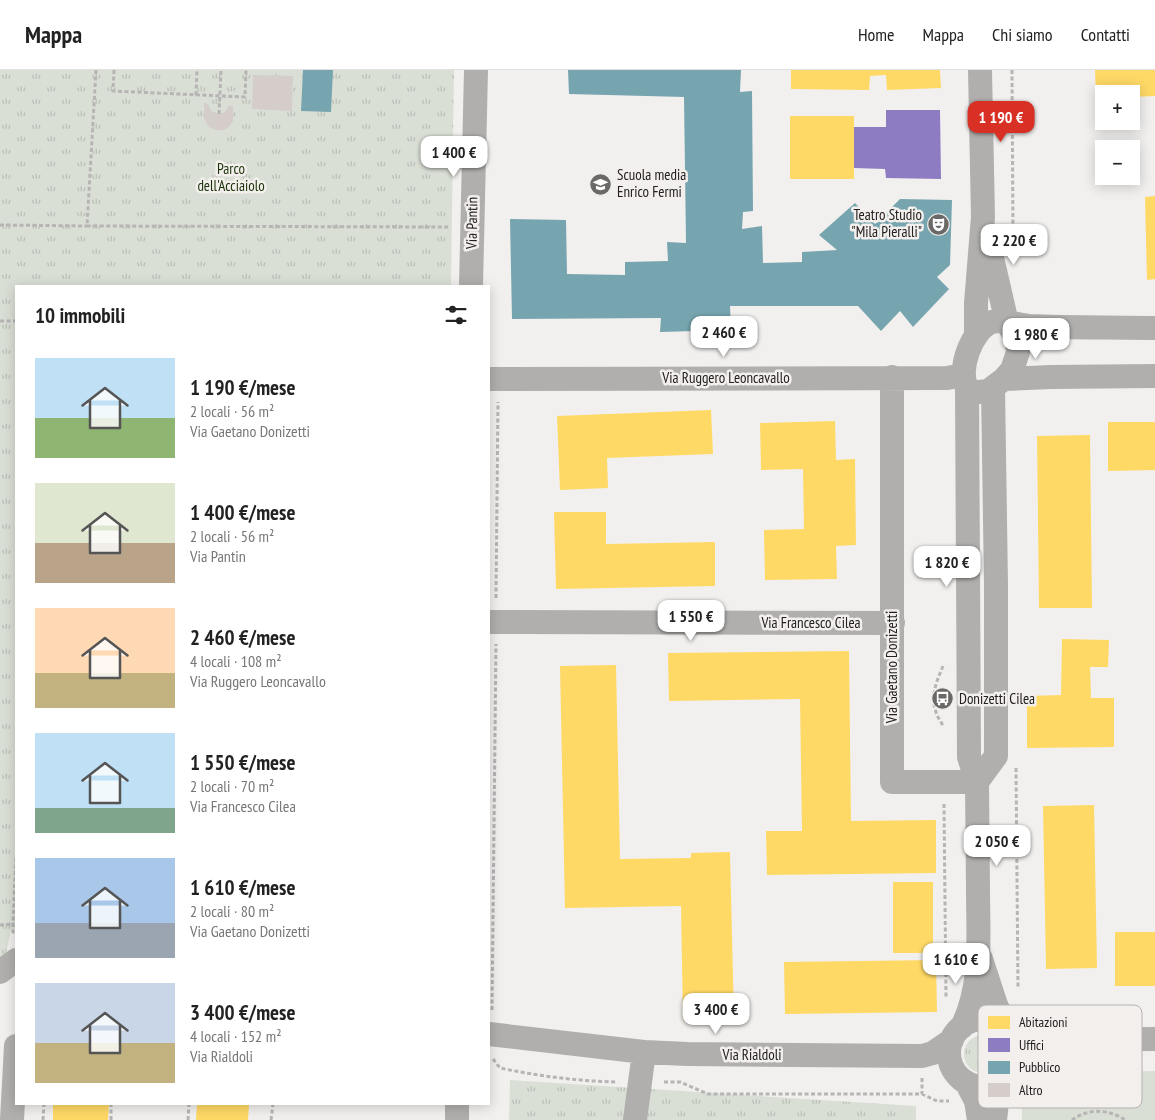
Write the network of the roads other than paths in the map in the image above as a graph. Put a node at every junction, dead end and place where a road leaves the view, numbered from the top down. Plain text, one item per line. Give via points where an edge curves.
1 (476, 70) edge
2 (980, 70) edge
3 (982, 217) junction
4 (471, 285) edge
5 (1007, 323) junction
6 (1155, 328) edge
7 (976, 335) junction
8 (1155, 376) edge
9 (892, 377) junction
10 (494, 380) edge
11 (965, 381) junction
12 (999, 383) junction
13 (492, 622) edge
14 (893, 623) junction
15 (977, 782) junction
16 (978, 952) junction
17 (15, 961) edge
18 (0, 972) edge
19 (996, 1005) edge
20 (978, 1020) edge
21 (957, 1033) junction
22 (490, 1034) edge
23 (1142, 1039) edge
24 (1155, 1039) edge
25 (644, 1052) junction
26 (15, 1064) edge
27 (966, 1082) junction
28 (978, 1086) edge
29 (457, 1105) edge
30 (12, 1120) edge
31 (457, 1120) edge
32 (635, 1120) edge
33 (979, 1120) edge

1 - 4 street, Via Pantin
2 - 3 street
3 - 5 street
3 - 7 street
5 - 6 street via 1050,327
5 - 7 street via 993,322
5 - 12 street via 1016,337 1018,352 1012,370
7 - 11 street via 966,358
8 - 12 street via 1051,377
9 - 10 street, Via Ruggero Leoncavallo
9 - 11 street, Via Ruggero Leoncavallo
9 - 14 street, Via Gaetano Donizetti
11 - 12 street via 973,392 981,392
11 - 15 street via 969,757
12 - 15 street via 996,756
13 - 14 street, Via Francesco Cilea
14 - 15 street, Via Gaetano Donizetti via 892,782
15 - 16 street
16 - 19 street
16 - 21 street via 974,995
17 - 18 street
20 - 21 street, Via Rialdoli via 971,1021
21 - 25 street, Via Rialdoli via 933,1053 922,1056
21 - 27 street via 949,1053 952,1066
22 - 25 street, Via Rialdoli
23 - 24 street, Via Rialdoli
25 - 32 street
26 - 30 street
27 - 28 street
27 - 33 street via 976,1102
29 - 31 street

